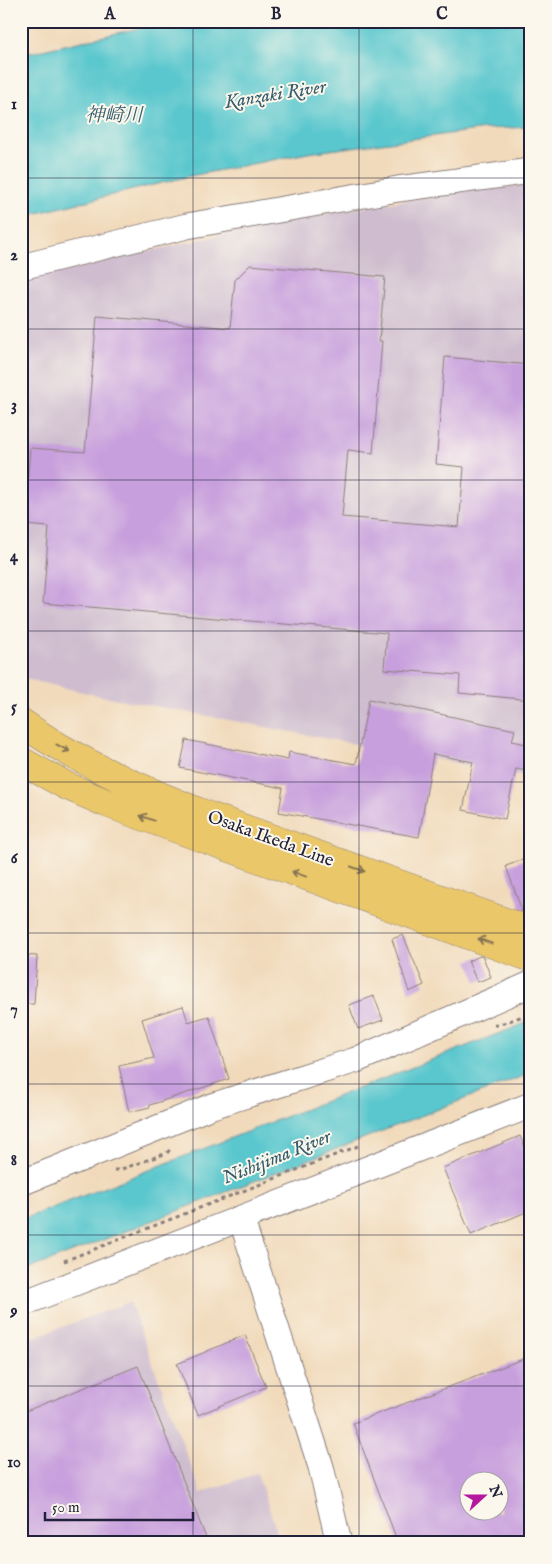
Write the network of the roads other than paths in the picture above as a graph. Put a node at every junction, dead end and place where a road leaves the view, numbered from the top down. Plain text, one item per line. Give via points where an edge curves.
1 (531, 171) edge
2 (21, 267) edge
3 (21, 722) edge
4 (21, 761) edge
5 (531, 931) edge
6 (531, 958) edge
7 (531, 984) edge
8 (531, 1105) edge
9 (21, 1183) edge
10 (241, 1218) junction
11 (21, 1304) edge
12 (339, 1543) edge

1 - 2 street via 398,189 187,226
3 -> 5 main road, Osaka Ikeda Line via 88,762 163,798
6 -> 4 main road, Osaka Ikeda Line via 106,803
7 - 9 street via 356,1060 212,1106
8 - 10 street
10 - 11 street
10 - 12 street via 321,1467

